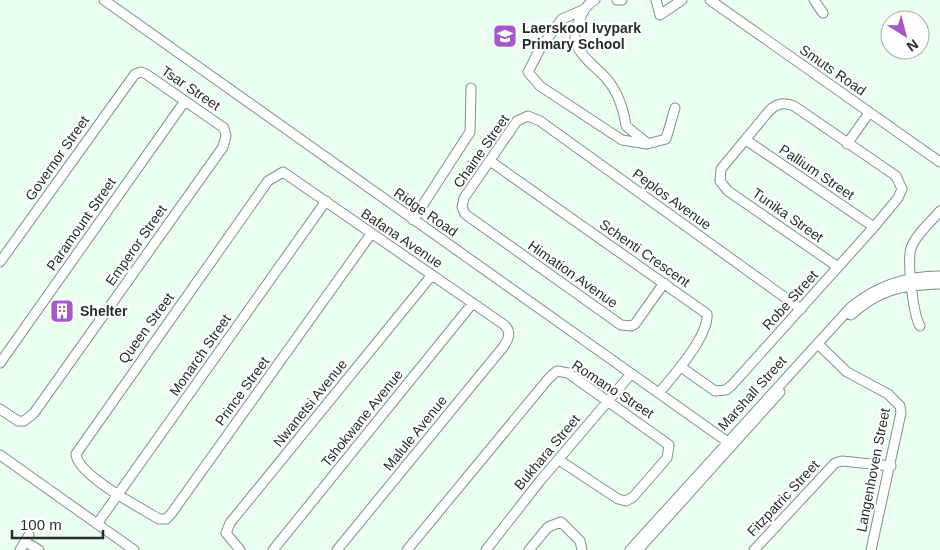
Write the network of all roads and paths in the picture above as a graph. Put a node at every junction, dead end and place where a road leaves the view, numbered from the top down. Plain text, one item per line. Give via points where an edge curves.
1 (104, 0) edge
2 (595, 0) edge
3 (617, 0) edge
4 (622, 0) edge
5 (656, 0) edge
6 (682, 0) edge
7 (710, 0) edge
8 (814, 0) edge
9 (585, 9) junction
10 (822, 12) dead end
11 (138, 72) joint
12 (471, 88) dead end
13 (185, 101) junction
14 (675, 108) dead end
15 (869, 113) junction
16 (525, 117) joint
17 (226, 131) joint
18 (746, 140) junction
19 (648, 144) junction
20 (847, 144) junction
21 (490, 161) junction
22 (940, 162) edge
23 (279, 173) joint
24 (326, 201) junction
25 (462, 204) joint
26 (940, 211) edge
27 (413, 220) junction
28 (874, 227) junction
29 (371, 234) junction
30 (0, 262) edge
31 (838, 267) junction
32 (432, 275) junction
33 (940, 276) edge
34 (912, 281) junction
35 (664, 283) junction
36 (940, 284) edge
37 (472, 304) junction
38 (801, 308) junction
39 (920, 326) dead end
40 (509, 330) joint
41 (821, 347) junction
42 (0, 363) edge
43 (680, 367) junction
44 (631, 374) junction
45 (659, 393) junction
46 (608, 400) junction
47 (0, 409) edge
48 (730, 443) junction
49 (0, 455) edge
50 (559, 460) junction
51 (891, 466) junction
52 (118, 495) junction
53 (97, 524) junction
54 (20, 550) edge
55 (40, 550) edge
56 (134, 550) edge
57 (240, 550) edge
58 (273, 550) edge
59 (338, 550) edge
60 (407, 550) edge
61 (486, 550) edge
62 (529, 550) edge
63 (582, 550) edge
64 (630, 550) edge
65 (638, 550) edge
66 (754, 550) edge
67 (872, 550) edge

1 - 27 street, Ridge Road
2 - 9 street
3 - 4 street
5 - 6 street via 660,15
7 - 15 street, Smuts Road
8 - 10 street
9 - 19 street via 575,42 580,52 605,76 623,104 626,126
9 - 19 street via 562,19 541,47 528,72 540,86 622,140
11 - 13 street, Tsar Street
11 - 30 street, Governor Street via 130,78
12 - 27 street via 470,132
13 - 17 street, Tsar Street
13 - 42 street, Paramount Street
14 - 19 street via 666,139
15 - 20 street
15 - 22 street, Smuts Road
16 - 21 street, Chaine Street via 517,121
16 - 38 street, Peplos Avenue via 533,117
17 - 47 street, Emperor Street via 223,147 34,413 24,421 18,421
18 - 20 street via 769,111 782,104 794,106
18 - 28 street, Pallium Street
18 - 31 street, Tunika Street via 721,169 719,177 723,186
20 - 28 street, Robe Street via 896,176 901,185 898,198
21 - 25 street, Chaine Street
21 - 35 street, Schenti Crescent
23 - 24 street, Bafana Avenue via 288,174
23 - 52 street, Queen Street via 268,181 77,450 76,458 81,467
24 - 29 street, Bafana Avenue
24 - 52 street, Monarch Street
25 - 35 street, Himation Avenue via 465,214 621,326 635,324
26 - 34 street via 912,247
27 - 44 street, Ridge Road
28 - 31 street, Robe Street
29 - 32 street, Bafana Avenue
29 - 52 street, Prince Street via 171,514 166,519 159,519
31 - 38 street, Robe Street
32 - 37 street, Bafana Avenue
32 - 57 street, Nwanetsi Avenue via 230,523 226,533
33 - 34 street, Marshall Street
34 - 36 street, Marshall Street
34 - 39 street
34 - 41 street, Marshall Street via 874,297 845,320
34 - 48 street, Marshall Street via 889,284 850,308
35 - 43 street, Schenti Crescent via 707,314 706,324
37 - 40 street, Bafana Avenue
37 - 58 street, Tshokwane Avenue
38 - 43 street, Robe Street via 726,390 710,389
40 - 59 street, Malule Avenue via 504,346
41 - 48 street, Marshall Street
41 - 51 street, Langenhoven Street via 847,372 888,394 900,406
43 - 45 street, Schenti Crescent
44 - 45 street, Ridge Road
44 - 46 street, Bukhara Street
45 - 48 street, Ridge Road
46 - 50 street, Bukhara Street
46 - 50 street, Romano Street via 668,442 667,458 634,496 622,501
46 - 60 street, Romano Street via 564,371 554,372
48 - 64 street, Marshall Street
48 - 65 street, Marshall Street
49 - 53 street
50 - 61 street, Bukhara Street
51 - 66 street, Fitzpatric Street via 835,463
51 - 67 street, Langenhoven Street
52 - 53 street, Monarch Street
53 - 56 street
54 - 55 street via 28,538
62 - 63 street via 548,527 561,522 580,540

